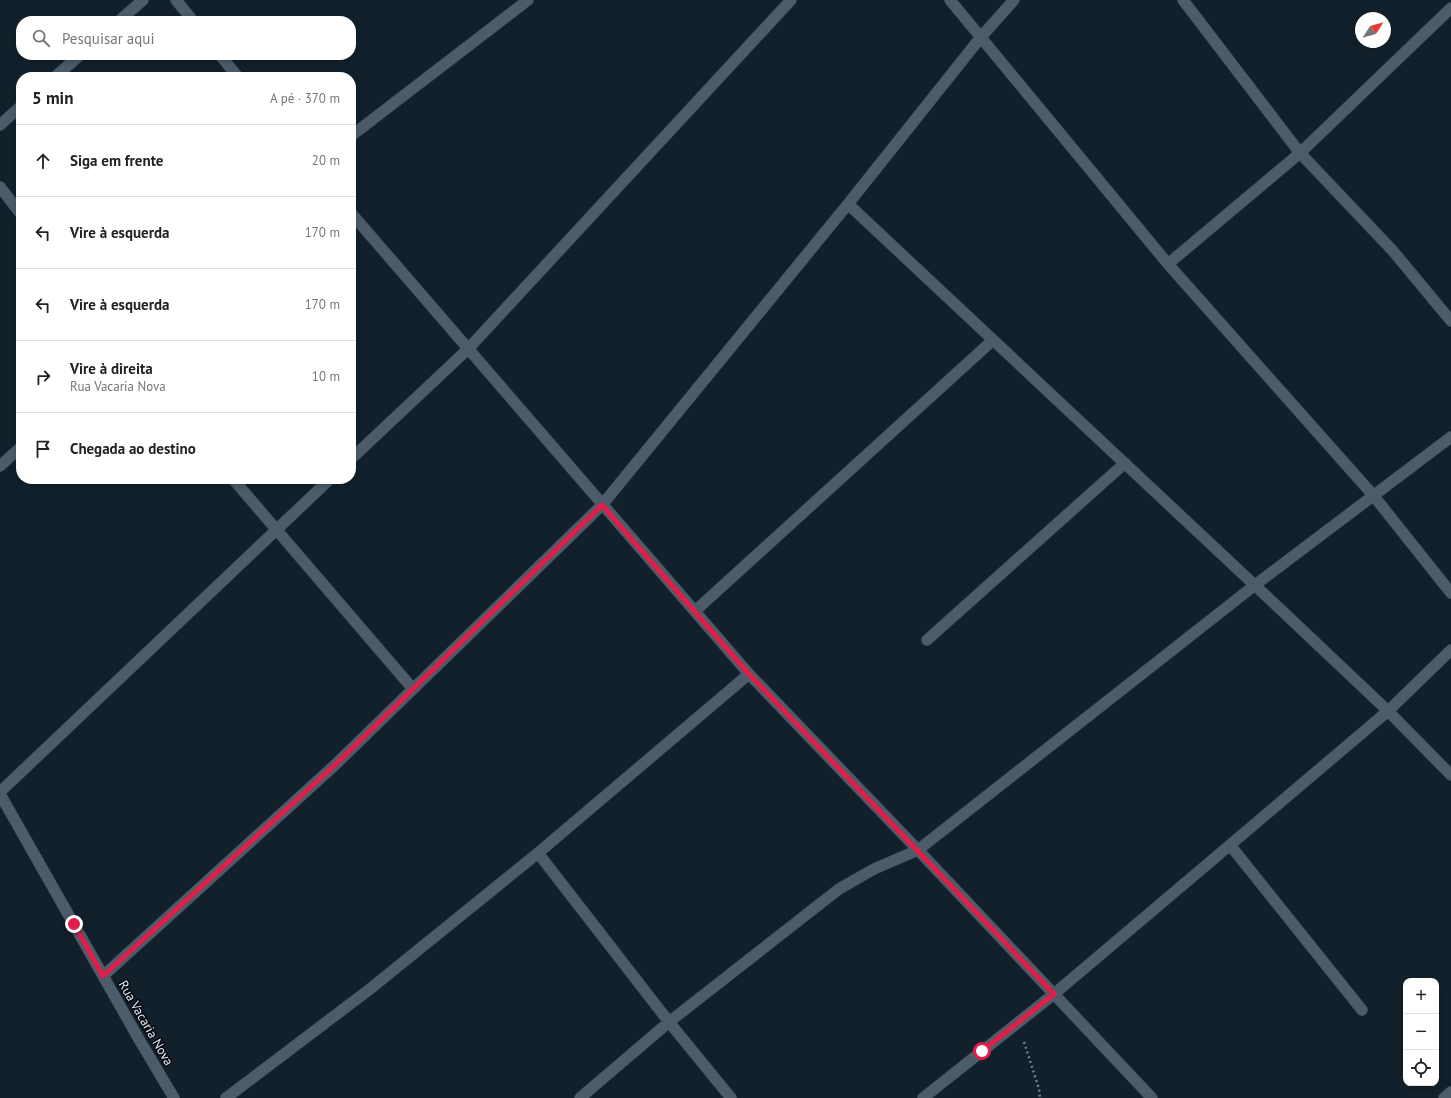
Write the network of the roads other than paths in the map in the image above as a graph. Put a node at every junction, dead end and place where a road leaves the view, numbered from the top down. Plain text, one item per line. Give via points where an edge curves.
1 (143, 0) edge
2 (176, 0) edge
3 (528, 0) edge
4 (791, 0) edge
5 (950, 0) edge
6 (1014, 0) edge
7 (1183, 0) edge
8 (1450, 12) edge
9 (125, 16) edge
10 (189, 16) edge
11 (981, 37) junction
12 (74, 60) edge
13 (224, 60) edge
14 (60, 72) edge
15 (234, 72) edge
16 (16, 110) edge
17 (0, 124) edge
18 (356, 132) edge
19 (1300, 153) junction
20 (0, 187) edge
21 (848, 204) junction
22 (16, 208) edge
23 (356, 219) edge
24 (1168, 264) junction
25 (1451, 320) edge
26 (993, 340) junction
27 (468, 349) junction
28 (1451, 437) edge
29 (16, 452) edge
30 (356, 454) edge
31 (1125, 463) junction
32 (0, 466) edge
33 (237, 484) edge
34 (325, 484) edge
35 (1373, 495) junction
36 (602, 505) junction
37 (276, 530) junction
38 (1255, 585) junction
39 (1451, 593) edge
40 (695, 611) junction
41 (927, 640) dead end
42 (1451, 650) edge
43 (749, 674) junction
44 (413, 689) junction
45 (1388, 711) junction
46 (1451, 775) edge
47 (0, 793) edge
48 (1230, 845) junction
49 (918, 850) junction
50 (538, 853) junction
51 (103, 976) junction
52 (1054, 994) junction
53 (1362, 1010) dead end
54 (669, 1022) junction
55 (1451, 1092) edge
56 (174, 1098) edge
57 (226, 1098) edge
58 (580, 1098) edge
59 (731, 1098) edge
60 (923, 1098) edge
61 (1152, 1098) edge
62 (1444, 1098) edge

1 - 9 street
2 - 10 street
3 - 18 street
4 - 27 street
5 - 11 street
6 - 11 street
7 - 19 street
8 - 19 street
11 - 21 street
11 - 24 street
12 - 14 street
13 - 15 street
16 - 17 street
19 - 24 street
19 - 25 street via 1393,251
20 - 22 street
21 - 26 street
21 - 36 street
23 - 27 street
24 - 35 street
26 - 31 street
26 - 40 street
27 - 30 street
27 - 36 street
28 - 35 street
29 - 32 street
31 - 38 street
31 - 41 street
33 - 37 street
34 - 37 street
35 - 38 street
35 - 39 street
36 - 40 street
36 - 44 street
37 - 44 street
37 - 47 street
38 - 45 street
38 - 49 street
40 - 43 street
42 - 45 street
43 - 49 street
43 - 50 street
44 - 51 street via 336,764
45 - 46 street
45 - 48 street
47 - 51 street, Rua Vacaria Nova
48 - 52 street
48 - 53 street
49 - 52 street
49 - 54 street via 874,869 838,889
50 - 54 street
50 - 57 street via 370,989
51 - 56 street, Rua Vacaria Nova
52 - 60 street
52 - 61 street
54 - 58 street
54 - 59 street
55 - 62 street

